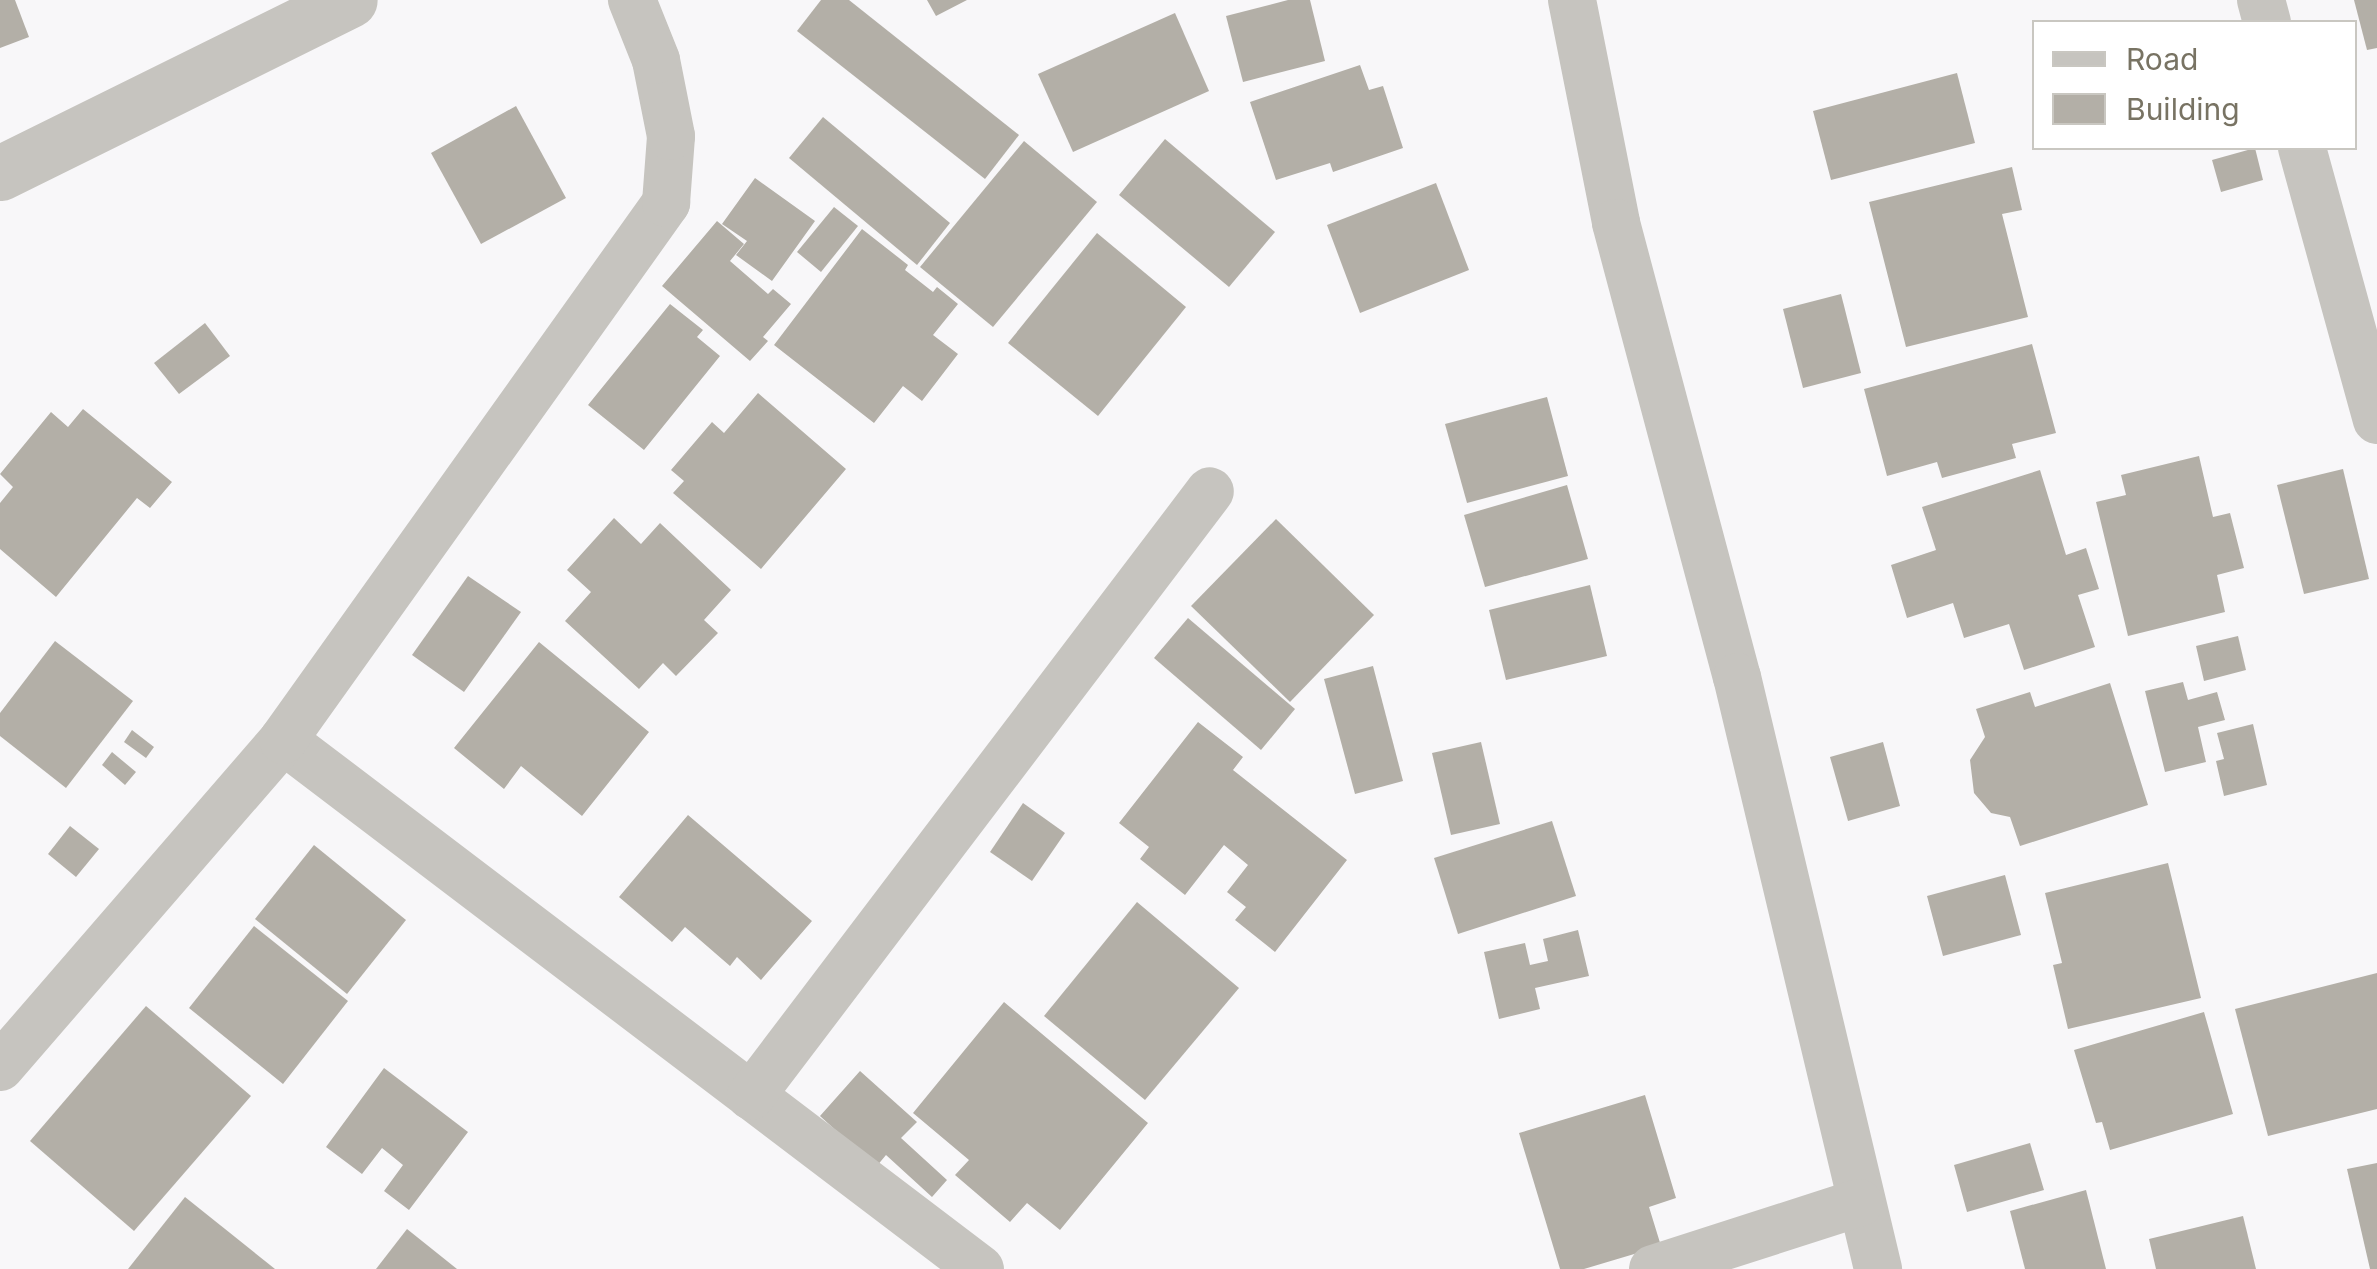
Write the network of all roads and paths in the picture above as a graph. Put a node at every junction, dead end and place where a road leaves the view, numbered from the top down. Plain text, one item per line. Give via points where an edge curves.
1 (350, 0) edge
2 (632, 0) edge
3 (1572, 0) edge
4 (2303, 150) edge
5 (0, 173) edge
6 (2377, 420) edge
7 (1210, 491) dead end
8 (282, 740) junction
9 (0, 1067) edge
10 (751, 1096) junction
11 (1859, 1204) junction
12 (980, 1269) edge
13 (1652, 1269) edge
14 (1878, 1269) edge

1 - 5 street
2 - 8 street via 656,60 671,136 666,203
3 - 11 street via 1616,222 1738,677
4 - 6 street
7 - 10 street
8 - 9 street
8 - 10 street
10 - 12 street
11 - 13 street
11 - 14 street

